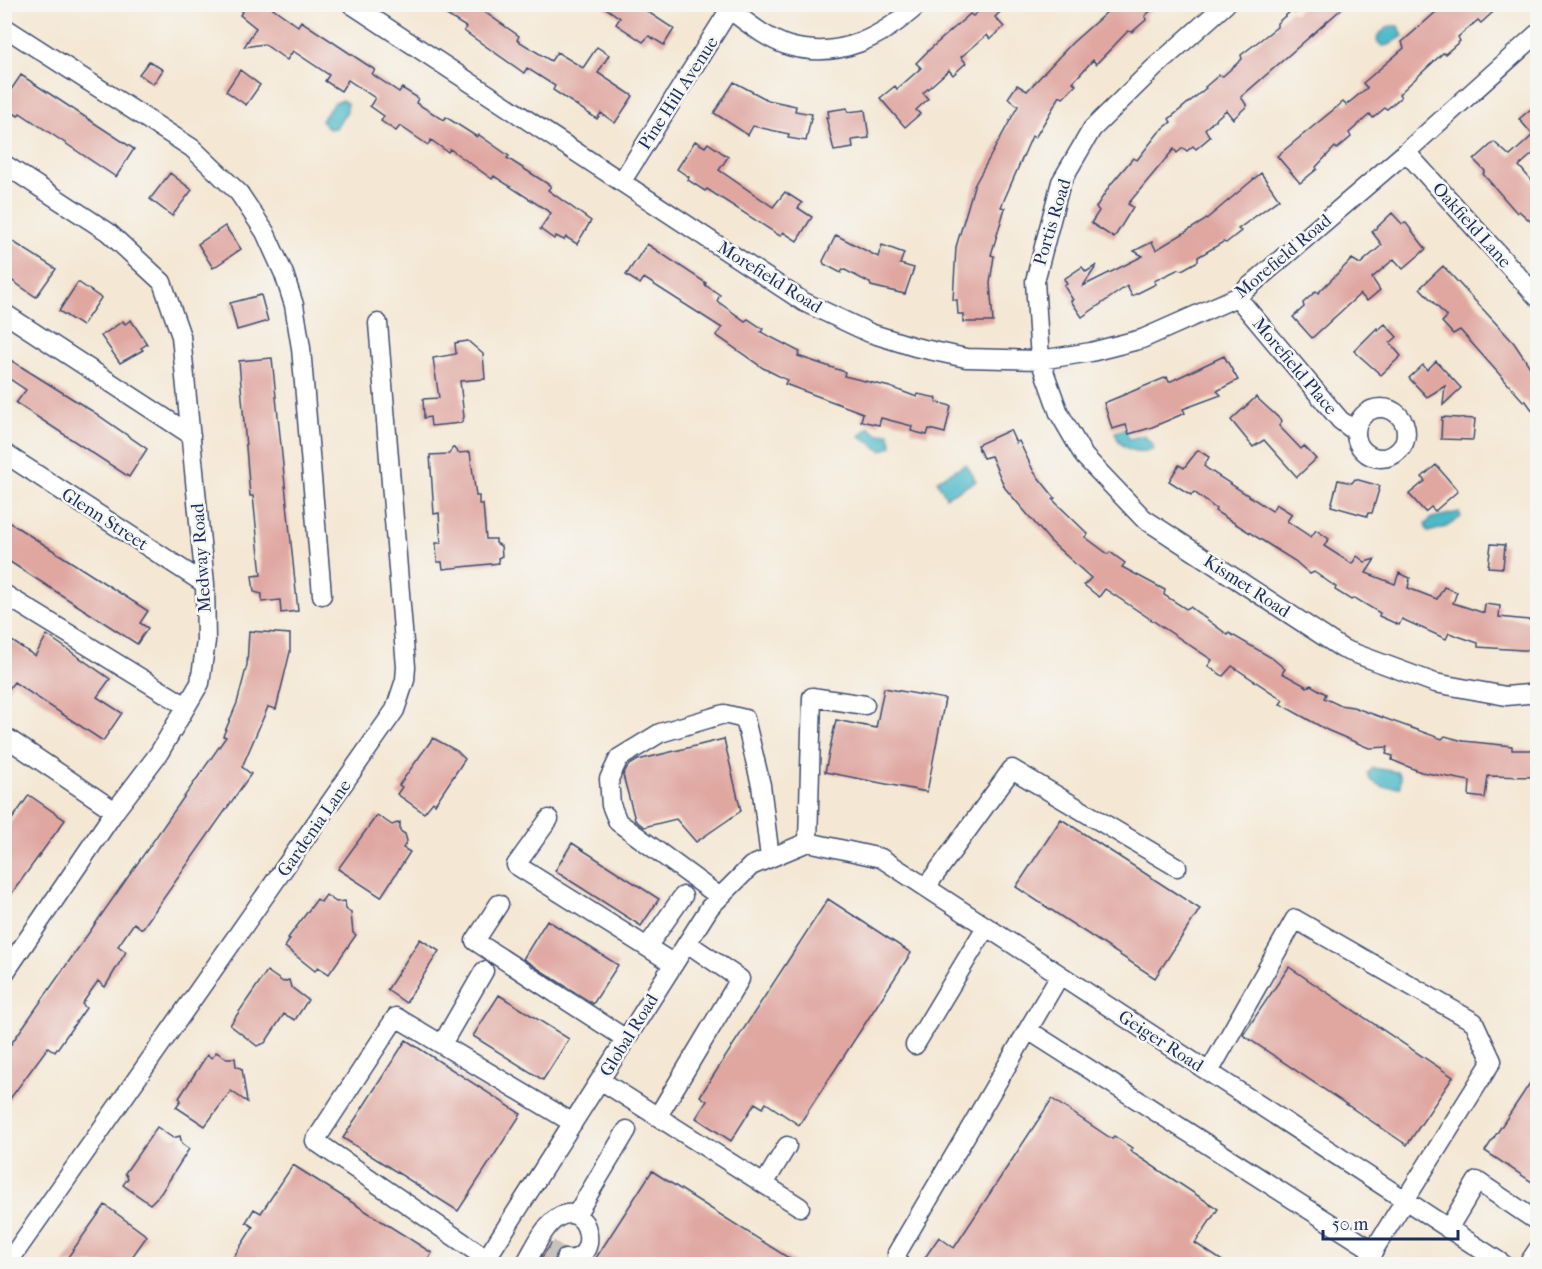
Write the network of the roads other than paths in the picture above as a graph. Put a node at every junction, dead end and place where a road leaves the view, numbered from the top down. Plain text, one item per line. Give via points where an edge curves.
1 (351, 4) edge
2 (920, 4) edge
3 (1226, 4) edge
4 (729, 7) edge
5 (4, 27) edge
6 (1538, 33) edge
7 (1406, 152) junction
8 (4, 165) edge
9 (622, 181) junction
10 (1237, 297) junction
11 (1538, 298) edge
12 (4, 312) edge
13 (378, 323) dead end
14 (1040, 360) junction
15 (1356, 432) dead end
16 (191, 435) junction
17 (4, 453) edge
18 (205, 584) junction
19 (4, 594) edge
20 (322, 595) dead end
21 (1538, 693) edge
22 (865, 705) dead end
23 (186, 706) junction
24 (4, 736) edge
25 (115, 811) junction
26 (549, 819) dead end
27 (808, 842) junction
28 (770, 858) junction
29 (1177, 867) dead end
30 (926, 887) junction
31 (684, 896) dead end
32 (720, 897) junction
33 (499, 904) dead end
34 (986, 927) junction
35 (687, 943) junction
36 (647, 947) junction
37 (674, 964) junction
38 (484, 971) dead end
39 (4, 974) edge
40 (1060, 975) junction
41 (1028, 1030) junction
42 (626, 1039) junction
43 (442, 1044) junction
44 (915, 1045) dead end
45 (1209, 1072) junction
46 (600, 1080) junction
47 (658, 1116) junction
48 (573, 1123) junction
49 (627, 1130) dead end
50 (787, 1146) dead end
51 (764, 1184) junction
52 (1406, 1201) junction
53 (800, 1207) dead end
54 (576, 1215) junction
55 (1538, 1222) edge
56 (1448, 1228) junction
57 (1538, 1249) edge
58 (1370, 1258) edge
59 (565, 1259) dead end
60 (485, 1262) edge
61 (7, 1264) edge
62 (525, 1264) edge
63 (898, 1264) edge
64 (1503, 1264) edge
65 (1528, 1264) edge

1 - 9 street, Morefield Road
2 - 4 street via 875,37 845,49 826,50 788,45 754,28
3 - 14 street, Portis Road via 1092,129 1061,182 1035,281
4 - 9 street, Pine Hill Avenue
5 - 20 street via 192,148 239,193 265,232 294,305
6 - 7 street, Morefield Road
7 - 10 street, Morefield Road
7 - 11 street, Oakfield Lane
8 - 16 street, Medway Road via 108,232 162,282 181,336
9 - 14 street, Morefield Road via 804,302 870,333 966,358
10 - 14 street, Morefield Road via 1142,339
10 - 15 street, Morefield Place via 1340,420
12 - 16 street
13 - 61 street, Gardenia Lane via 406,667 395,710
14 - 21 street, Kismet Road via 1059,413 1084,456 1143,518 1343,649 1435,683 1506,696
16 - 18 street, Medway Road
17 - 18 street, Glenn Street
18 - 23 street, Medway Road via 206,640 200,683
19 - 23 street
22 - 27 street via 812,698
23 - 25 street, Medway Road via 159,753
24 - 25 street
25 - 39 street, Medway Road
26 - 36 street via 516,865
27 - 28 street, Global Road
27 - 30 street, Geiger Road via 881,858
28 - 32 street, Global Road via 751,866
28 - 32 street via 761,785 745,719 724,714 660,733 619,758 609,779 618,822
29 - 30 street via 1012,769
30 - 34 street, Geiger Road
31 - 36 street
32 - 35 street, Global Road
33 - 42 street via 475,941
34 - 40 street, Geiger Road
34 - 44 street
35 - 37 street, Global Road
35 - 47 street via 740,979
36 - 37 street
37 - 42 street, Global Road
38 - 43 street
40 - 41 street
40 - 45 street, Geiger Road
41 - 58 street
41 - 63 street via 897,1253
42 - 46 street, Global Road
43 - 48 street
43 - 60 street via 396,1017 315,1141
45 - 52 street, Geiger Road
45 - 52 street via 1295,919 1474,1022 1492,1061
46 - 47 street
46 - 48 street, Global Road
47 - 51 street
48 - 60 street, Global Road
49 - 54 street
50 - 51 street
51 - 53 street
52 - 56 street, Geiger Road
52 - 58 street
54 - 59 street via 585,1222 590,1236 588,1248 579,1256
54 - 62 street via 565,1214 555,1219 547,1239
55 - 56 street via 1477,1182
56 - 64 street, Geiger Road
57 - 65 street

